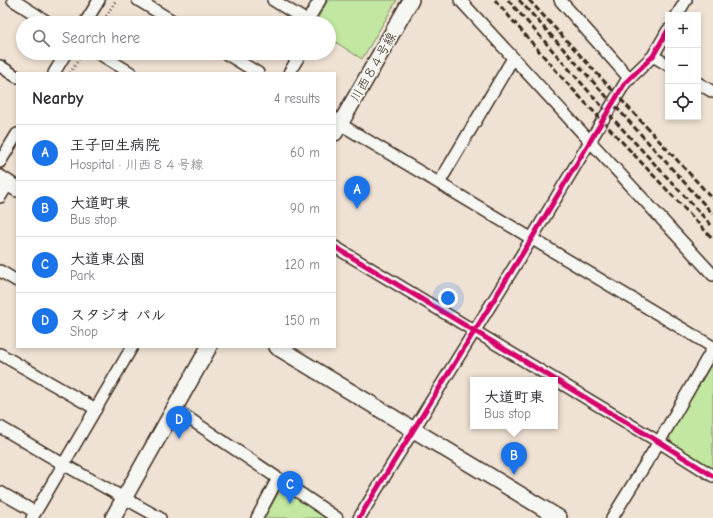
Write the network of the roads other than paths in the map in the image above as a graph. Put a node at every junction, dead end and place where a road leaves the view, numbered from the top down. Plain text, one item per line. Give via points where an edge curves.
1 (13, 0) edge
2 (99, 0) edge
3 (138, 0) edge
4 (273, 0) edge
5 (320, 0) edge
6 (411, 0) edge
7 (460, 0) edge
8 (560, 0) edge
9 (686, 0) edge
10 (679, 12) edge
11 (38, 16) edge
12 (89, 16) edge
13 (164, 16) edge
14 (298, 16) edge
15 (311, 16) edge
16 (665, 35) edge
17 (653, 56) junction
18 (513, 58) junction
19 (62, 60) edge
20 (110, 60) edge
21 (237, 60) edge
22 (297, 60) edge
23 (665, 63) edge
24 (0, 66) edge
25 (55, 72) edge
26 (129, 72) edge
27 (256, 72) edge
28 (290, 72) edge
29 (16, 75) edge
30 (630, 78) junction
31 (700, 84) edge
32 (713, 92) edge
33 (337, 126) edge
34 (16, 136) edge
35 (590, 141) junction
36 (0, 162) edge
37 (439, 183) junction
38 (8, 184) edge
39 (0, 197) edge
40 (532, 238) junction
41 (336, 248) edge
42 (0, 271) edge
43 (713, 275) edge
44 (16, 280) edge
45 (474, 331) junction
46 (131, 348) edge
47 (208, 348) edge
48 (279, 348) edge
49 (713, 348) edge
50 (0, 354) edge
51 (551, 377) edge
52 (558, 381) edge
53 (96, 409) junction
54 (175, 409) junction
55 (0, 426) edge
56 (413, 429) junction
57 (659, 442) junction
58 (63, 464) junction
59 (713, 476) edge
60 (278, 478) junction
61 (0, 492) edge
62 (125, 499) junction
63 (33, 515) edge
64 (113, 518) edge
65 (160, 518) edge
66 (257, 518) edge
67 (337, 518) edge
68 (359, 518) edge
69 (559, 518) edge
70 (612, 518) edge

1 - 11 street
2 - 12 street
3 - 13 street
4 - 14 street
5 - 15 street
6 - 33 street, 川西８４号線
7 - 18 street
8 - 30 street
9 - 10 street
16 - 17 street
17 - 23 street
17 - 30 street
18 - 35 street
18 - 37 street
19 - 25 street
20 - 26 street
21 - 27 street
22 - 28 street
24 - 29 street
30 - 35 street
31 - 32 street
33 - 37 street
34 - 36 street
35 - 40 street
35 - 43 street
37 - 40 street
38 - 39 street
40 - 45 street
40 - 49 street
41 - 45 street
42 - 44 street
45 - 51 street
45 - 56 street
46 - 53 street
47 - 54 street
48 - 56 street
49 - 57 street
50 - 53 street
52 - 57 street
53 - 58 street
54 - 60 street
54 - 62 street
55 - 58 street
56 - 68 street
56 - 69 street
57 - 59 street
57 - 70 street
58 - 62 street
58 - 63 street
60 - 66 street
60 - 67 street
61 - 63 street
62 - 64 street
62 - 65 street

